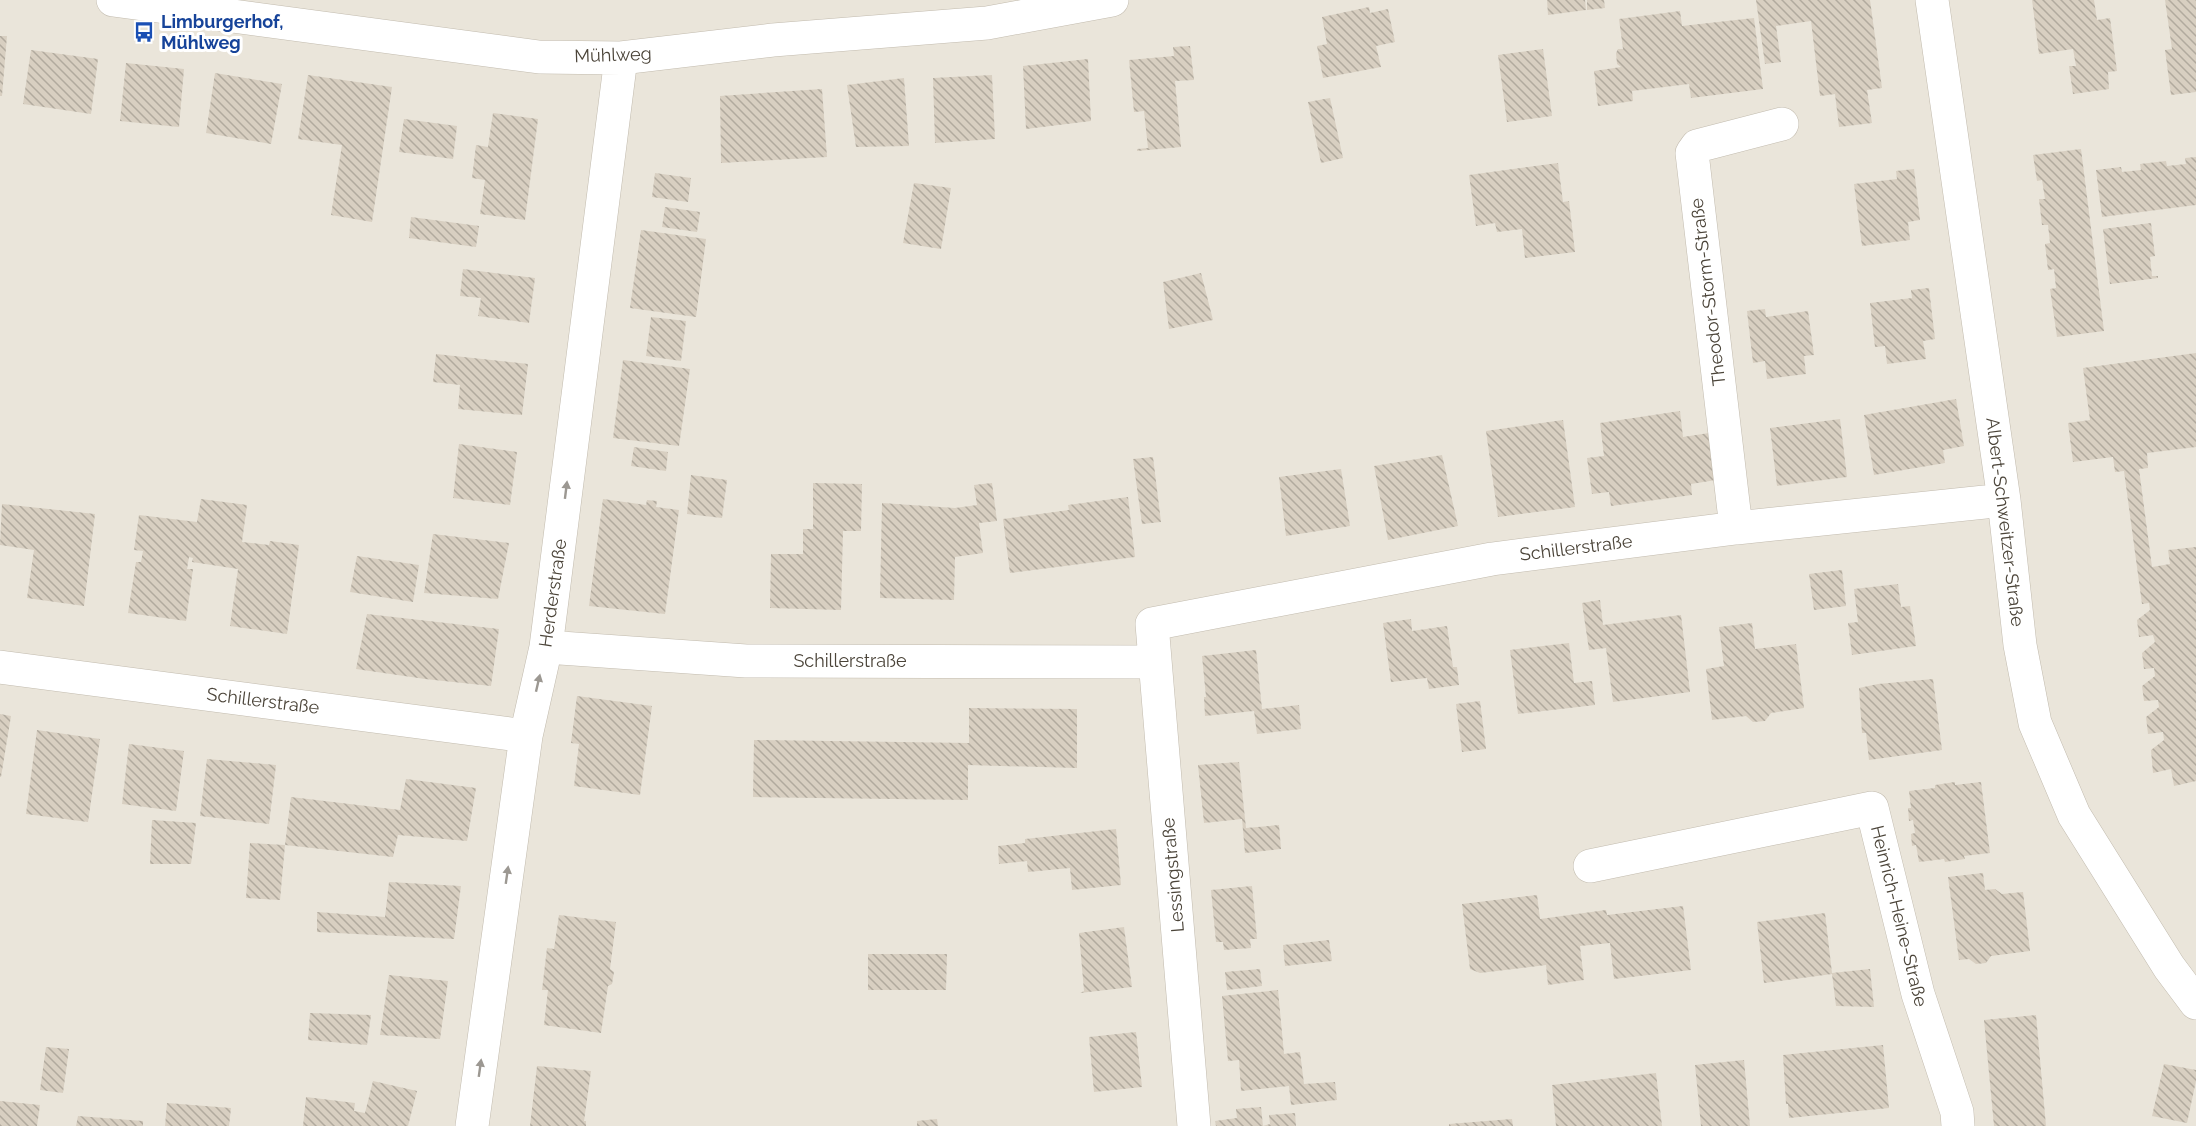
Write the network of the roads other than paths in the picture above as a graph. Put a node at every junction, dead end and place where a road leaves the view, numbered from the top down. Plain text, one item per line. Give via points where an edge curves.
1 (113, 0) edge
2 (1112, 0) edge
3 (1932, 0) edge
4 (621, 58) junction
5 (1782, 124) dead end
6 (2004, 500) junction
7 (1736, 528) junction
8 (1152, 624) joint
9 (546, 647) junction
10 (1155, 662) junction
11 (0, 667) edge
12 (526, 736) junction
13 (1590, 866) dead end
14 (2196, 1004) edge
15 (472, 1126) edge
16 (1194, 1126) edge
17 (1958, 1126) edge

1 - 4 street, Mühlweg via 539,57
2 - 4 street, Mühlweg via 987,23 774,40
3 - 6 street, Albert-Schweitzer-Straße
9 -> 4 street, Herderstraße
5 - 7 street, Theodor-Storm-Straße via 1697,146 1692,153
6 - 7 street, Schillerstraße
6 - 14 street, Albert-Schweitzer-Straße via 2020,645 2035,723 2074,815
7 - 8 street, Schillerstraße via 1492,559
8 - 10 street, Lessingstraße
9 - 10 street, Schillerstraße via 746,661
12 -> 9 street, Herderstraße
10 - 16 street, Lessingstraße
11 - 12 street, Schillerstraße
15 -> 12 street, Herderstraße
13 - 17 street, Heinrich-Heine-Straße via 1872,808 1918,994 1957,1112

